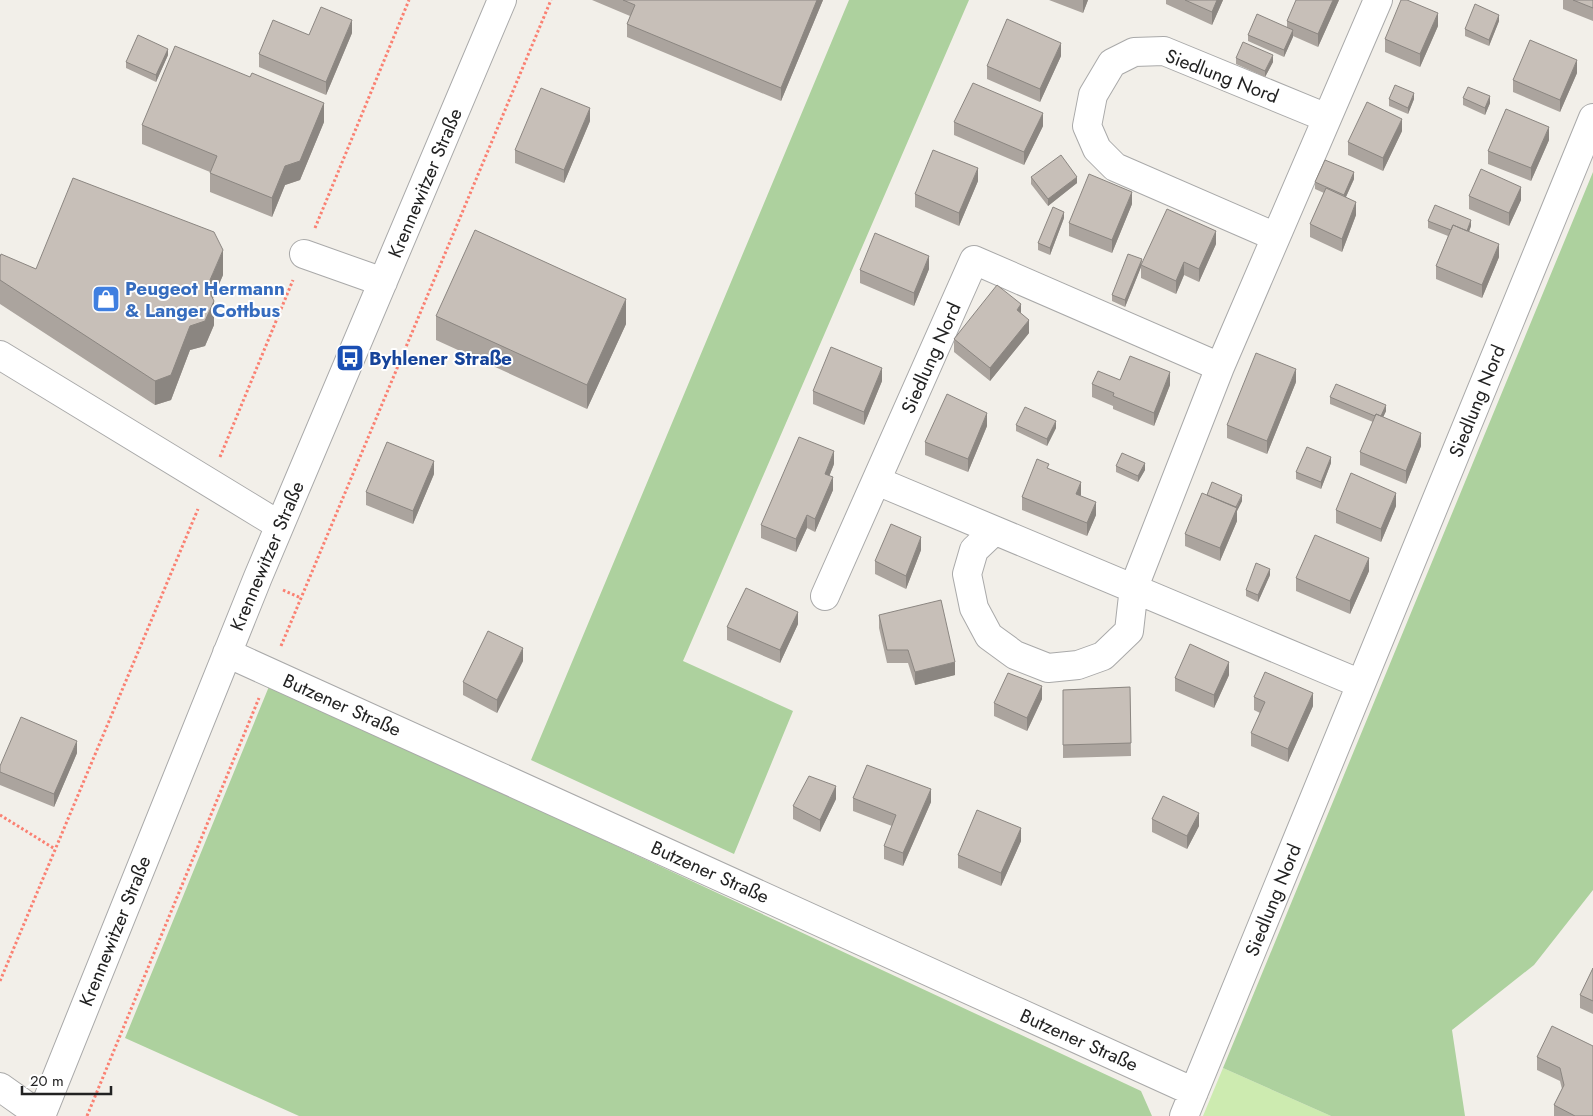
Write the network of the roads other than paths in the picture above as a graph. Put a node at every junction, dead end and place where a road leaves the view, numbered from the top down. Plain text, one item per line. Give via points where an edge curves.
1 (502, 0) edge
2 (1378, 0) edge
3 (1327, 118) junction
4 (1593, 118) edge
5 (1276, 237) junction
6 (304, 254) dead end
7 (383, 282) junction
8 (0, 355) edge
9 (1220, 366) junction
10 (877, 480) junction
11 (279, 524) junction
12 (994, 531) junction
13 (1134, 587) junction
14 (825, 596) dead end
15 (226, 653) junction
16 (1361, 684) junction
17 (0, 1087) edge
18 (1189, 1104) edge
19 (0, 1105) edge
20 (41, 1116) edge

1 - 7 street, Krennewitzer Straße
2 - 3 street
3 - 5 street
3 - 5 street, Siedlung Nord via 1164,50 1134,52 1112,62 1093,95 1087,126 1097,149 1115,167
4 - 16 street, Siedlung Nord
5 - 9 street
6 - 7 street
7 - 11 street, Krennewitzer Straße
8 - 11 street
9 - 10 street, Siedlung Nord via 974,260
9 - 13 street
10 - 12 street
10 - 14 street, Siedlung Nord
11 - 15 street, Krennewitzer Straße
12 - 13 street
12 - 13 street via 974,550 967,574 974,608 989,636 1016,655 1048,668 1078,665 1103,656 1129,631
13 - 16 street
15 - 18 street, Butzener Straße
15 - 20 street, Krennewitzer Straße
16 - 18 street, Siedlung Nord
17 - 20 street
19 - 20 street

